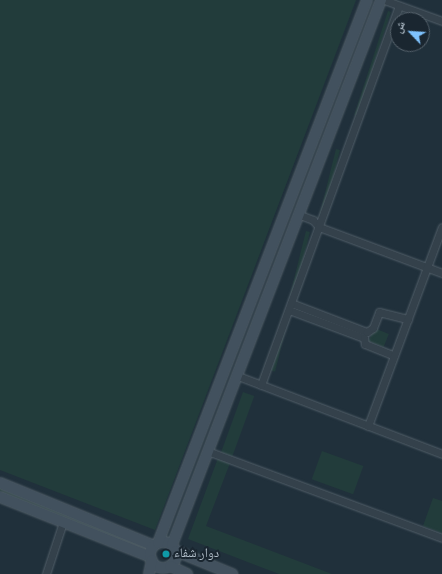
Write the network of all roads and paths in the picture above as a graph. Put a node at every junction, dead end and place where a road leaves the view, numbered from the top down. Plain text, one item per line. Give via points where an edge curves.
1 (367, 0) edge
2 (382, 0) edge
3 (399, 6) junction
4 (442, 21) edge
5 (300, 215) junction
6 (319, 227) junction
7 (442, 227) edge
8 (428, 267) junction
9 (442, 273) edge
10 (290, 307) junction
11 (408, 319) junction
12 (394, 356) junction
13 (238, 376) junction
14 (261, 385) junction
15 (368, 426) junction
16 (210, 452) junction
17 (442, 454) edge
18 (0, 483) edge
19 (0, 497) edge
20 (63, 522) junction
21 (442, 538) edge
22 (156, 545) junction
23 (174, 548) junction
24 (151, 558) junction
25 (167, 569) edge
26 (46, 574) edge
27 (149, 574) edge
28 (187, 574) edge
29 (232, 574) edge

1 - 22 main road
2 - 3 street
2 - 5 main road
3 - 4 street
3 - 6 street
5 - 6 street via 313,220
5 - 13 main road
6 - 8 street
6 - 10 street
7 - 8 street
8 - 9 street
8 - 11 street
10 - 11 street via 367,332 374,328 379,312
10 - 12 street via 364,338 365,344
10 - 14 street
11 - 12 street
12 - 15 street
13 - 14 street
13 - 16 main road
14 - 15 street
15 - 17 street
16 - 21 street
16 - 23 main road
18 - 22 main road
19 - 20 main road
20 - 24 main road
20 - 26 street
22 - 23 main road
22 - 24 main road
23 - 25 main road via 176,559
23 - 29 main road
24 - 25 main road via 160,567
24 - 27 main road
25 - 28 main road

